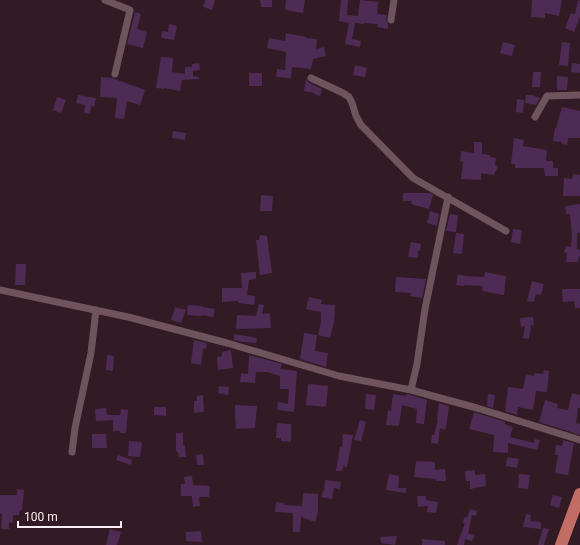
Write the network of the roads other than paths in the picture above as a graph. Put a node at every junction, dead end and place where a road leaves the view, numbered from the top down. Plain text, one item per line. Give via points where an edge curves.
1 (105, 0) edge
2 (394, 0) edge
3 (391, 20) dead end
4 (115, 74) dead end
5 (311, 78) dead end
6 (580, 95) edge
7 (535, 117) dead end
8 (448, 197) junction
9 (506, 231) dead end
10 (0, 290) edge
11 (96, 310) junction
12 (411, 390) junction
13 (580, 440) edge
14 (72, 452) dead end
15 (580, 494) edge
16 (562, 545) edge

1 - 4 street via 130,10
2 - 3 street
5 - 8 street via 349,98 362,125 413,178
6 - 7 street via 547,96
8 - 9 street
8 - 12 street
10 - 11 street
11 - 12 street via 227,343 339,376
11 - 14 street via 91,353 74,428
12 - 13 street
15 - 16 highway

